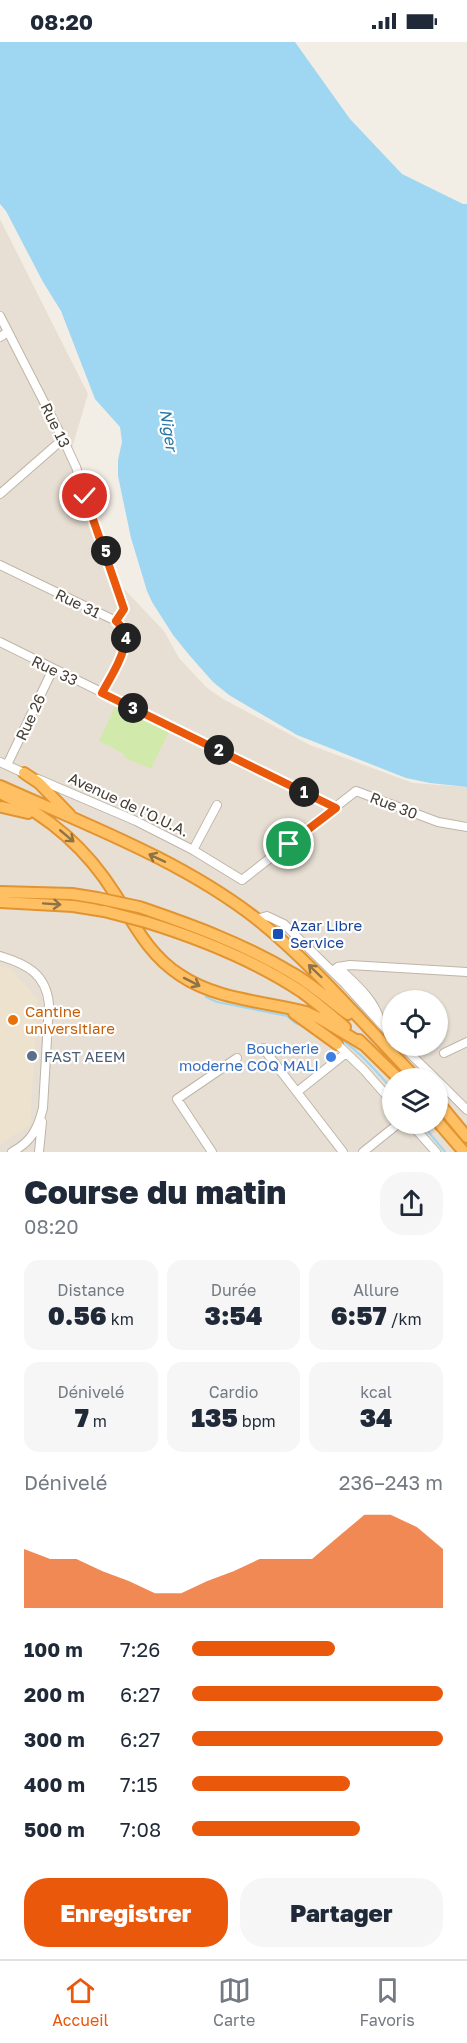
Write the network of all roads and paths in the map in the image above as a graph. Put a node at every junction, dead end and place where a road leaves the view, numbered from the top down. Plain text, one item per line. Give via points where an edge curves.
1 (0, 316) edge
2 (8, 332) junction
3 (0, 337) edge
4 (63, 439) junction
5 (0, 494) edge
6 (0, 565) edge
7 (116, 621) junction
8 (0, 642) edge
9 (53, 669) junction
10 (102, 693) junction
11 (4, 764) edge
12 (24, 773) junction
13 (0, 786) edge
14 (0, 794) edge
15 (217, 806) dead end
16 (1, 807) edge
17 (336, 808) junction
18 (43, 817) junction
19 (74, 819) junction
20 (467, 827) edge
21 (193, 850) junction
22 (242, 880) joint
23 (0, 892) edge
24 (0, 902) edge
25 (256, 919) junction
26 (0, 956) edge
27 (335, 969) junction
28 (467, 972) edge
29 (284, 1006) junction
30 (382, 1026) edge
31 (368, 1030) junction
32 (467, 1042) edge
33 (337, 1044) joint
34 (364, 1045) junction
35 (263, 1048) dead end
36 (448, 1051) edge
37 (346, 1053) junction
38 (412, 1056) edge
39 (237, 1058) dead end
40 (388, 1068) edge
41 (406, 1068) edge
42 (425, 1068) edge
43 (382, 1091) edge
44 (448, 1091) edge
45 (297, 1092) junction
46 (42, 1108) junction
47 (467, 1110) edge
48 (448, 1114) edge
49 (386, 1134) edge
50 (420, 1134) edge
51 (448, 1134) edge
52 (467, 1137) edge
53 (12, 1152) edge
54 (39, 1152) edge
55 (212, 1152) edge
56 (343, 1152) edge
57 (363, 1152) edge
58 (436, 1152) edge
59 (464, 1152) edge

1 - 2 street, Rue 13
2 - 3 street
2 - 4 street, Rue 13
4 - 5 street
4 - 7 street, Rue 13 via 124,609
6 - 7 street, Rue 31
7 - 10 street, Rue 31 via 125,632 124,650
8 - 9 street, Rue 33
9 - 10 street, Rue 33
9 - 11 street, Rue 26
10 - 17 street, Rue 33
11 - 12 street, Avenue de l'O.U.A.
12 - 19 highway
12 - 21 street, Avenue de l'O.U.A.
13 - 19 highway
14 - 18 highway
15 - 21 street
16 - 18 highway
17 - 20 street, Rue 30 via 356,791 438,822
17 - 22 street, Rue 30
18 -> 29 highway via 87,856 147,945 172,969 213,992
25 -> 19 highway via 166,862
21 - 22 street, Avenue de l'O.U.A.
23 - 31 highway, bridge via 97,898 192,924 294,974
24 -> 34 highway, bridge via 104,911 205,941 302,992
25 - 27 street via 267,916 284,924
31 -> 25 highway via 320,975
26 - 46 street via 28,966 48,993
27 - 28 street via 350,965
27 - 30 street
29 - 33 highway
29 - 34 highway via 319,1018
31 - 41 highway
32 - 36 street
33 - 37 street
34 - 40 highway
35 - 45 street
37 - 43 street
37 - 45 street
38 - 42 street
39 - 55 street via 177,1099
44 - 47 street
45 - 56 street
46 - 53 street via 34,1133
46 - 54 street
48 - 52 highway
49 - 57 street
50 - 58 street
51 - 59 highway

